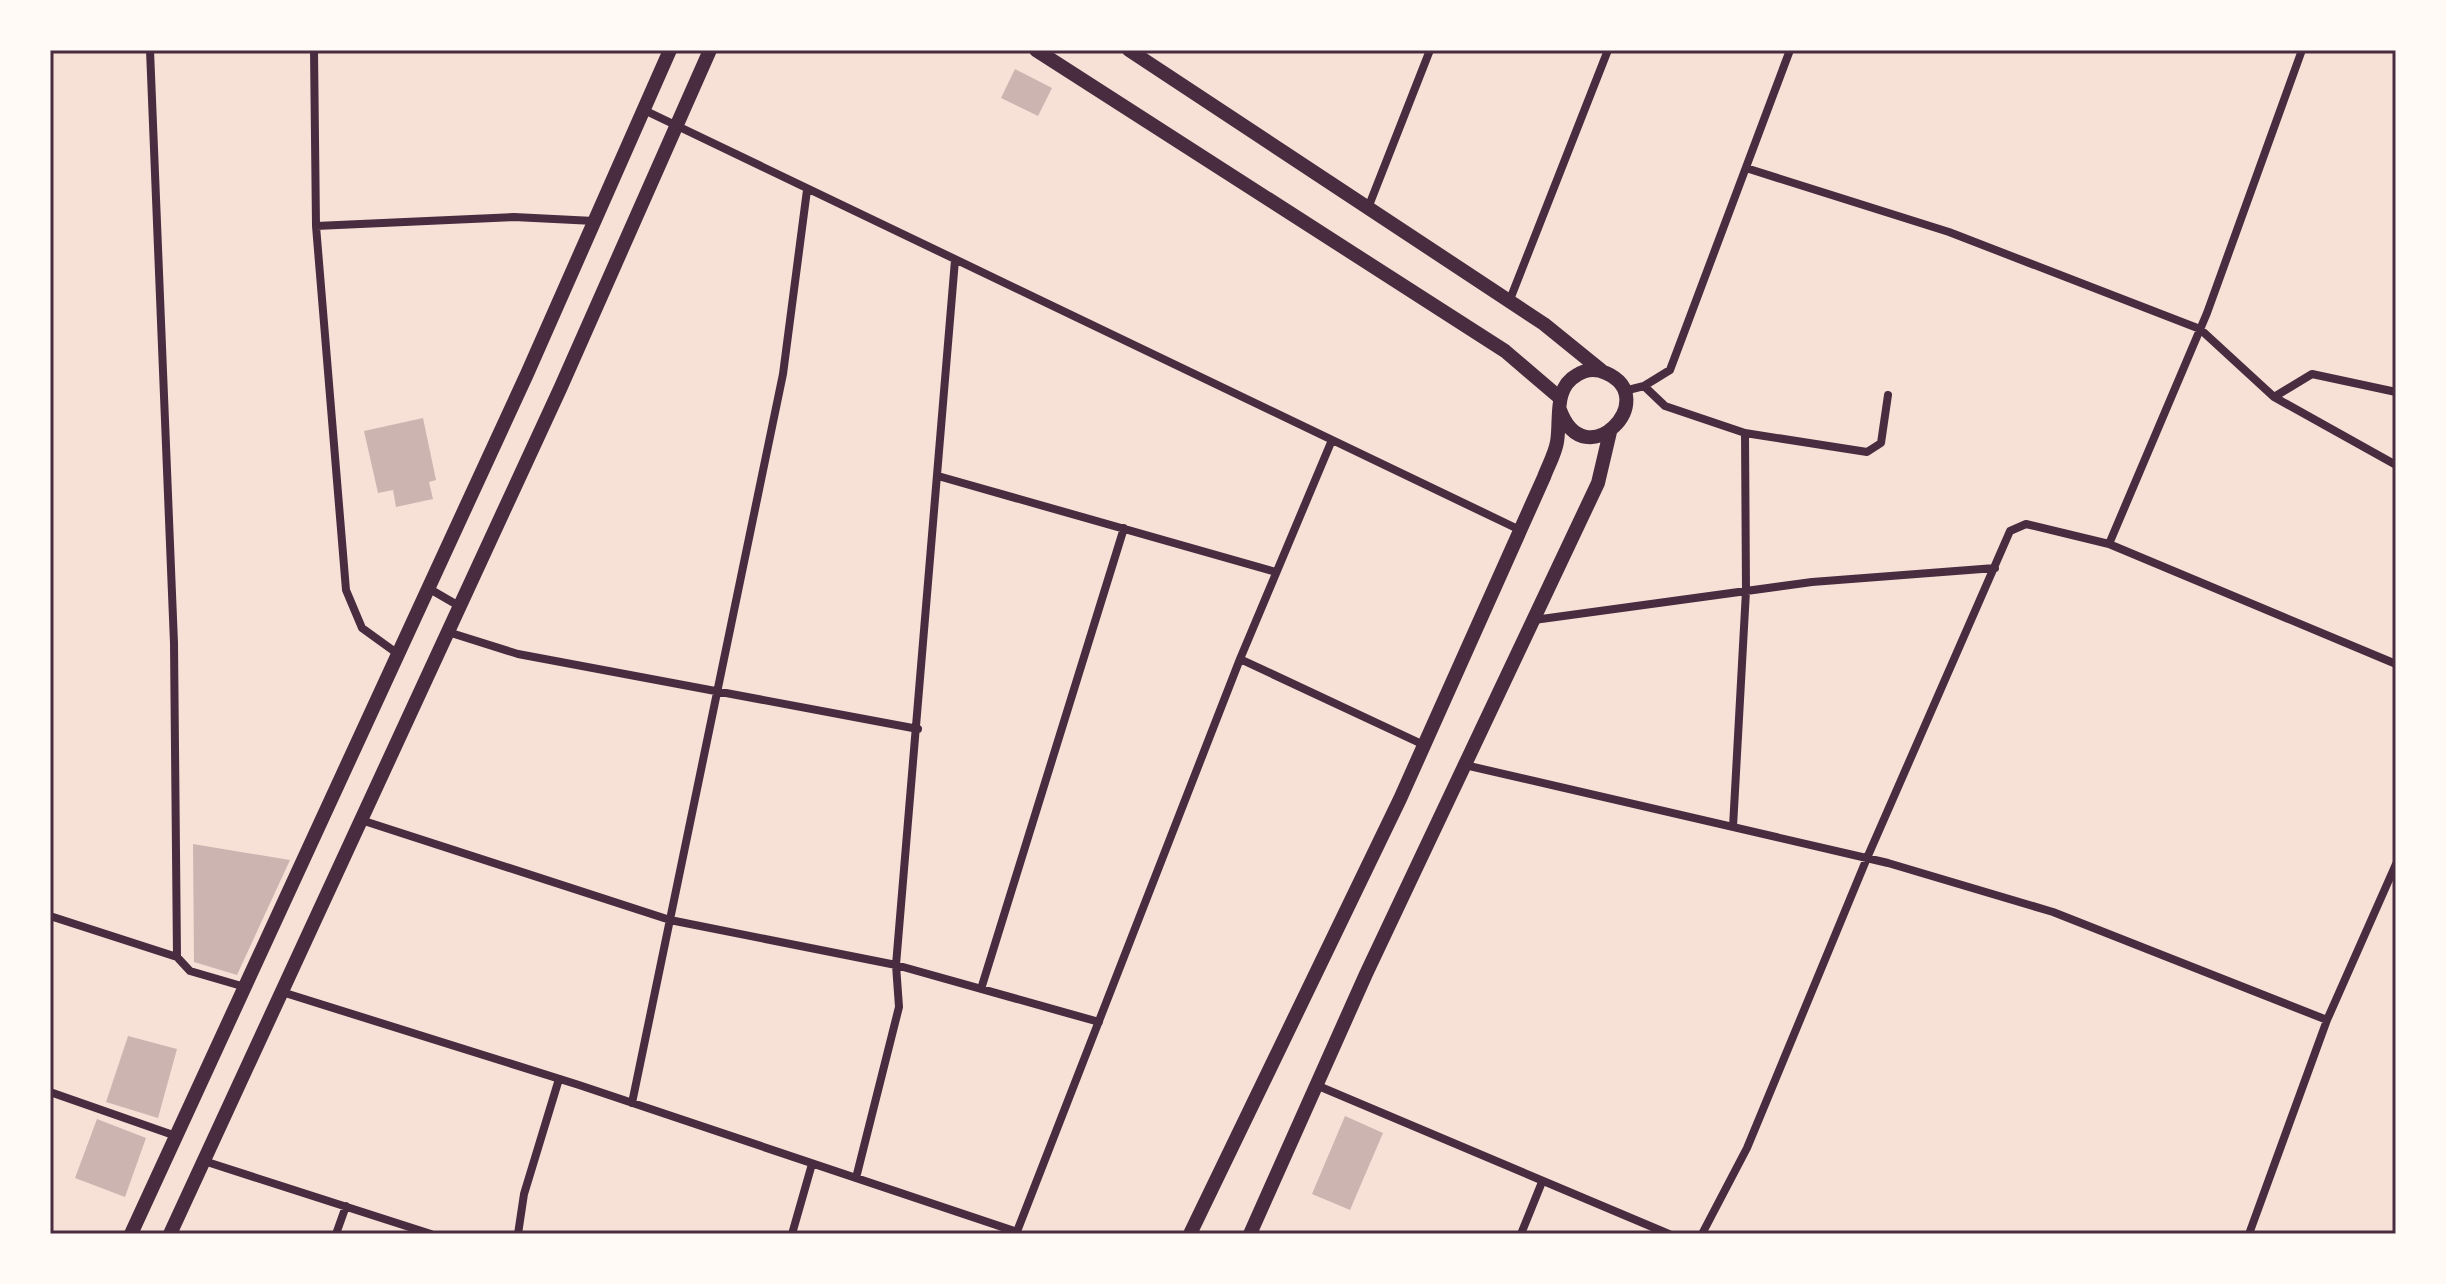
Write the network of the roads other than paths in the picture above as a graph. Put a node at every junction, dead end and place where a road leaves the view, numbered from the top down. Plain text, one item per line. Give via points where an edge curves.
1 (150, 50) edge
2 (314, 50) edge
3 (670, 50) edge
4 (710, 50) edge
5 (1036, 50) edge
6 (1129, 50) edge
7 (1430, 50) edge
8 (1608, 50) edge
9 (1790, 50) edge
10 (2302, 50) edge
11 (644, 110) junction
12 (676, 127) junction
13 (1746, 168) junction
14 (807, 190) junction
15 (1368, 208) junction
16 (594, 221) junction
17 (316, 226) junction
18 (955, 260) junction
19 (1509, 302) junction
20 (2200, 329) junction
21 (1602, 372) junction
22 (1644, 386) junction
23 (1624, 391) junction
24 (2396, 392) edge
25 (1888, 395) dead end
26 (2274, 397) junction
27 (1560, 404) junction
28 (1610, 432) junction
29 (1745, 433) junction
30 (1332, 440) junction
31 (2396, 465) edge
32 (938, 476) junction
33 (1124, 528) junction
34 (1520, 530) junction
35 (2109, 544) junction
36 (1995, 568) junction
37 (1276, 572) junction
38 (428, 588) junction
39 (1746, 591) junction
40 (459, 606) junction
41 (1533, 620) junction
42 (448, 632) junction
43 (398, 654) junction
44 (1240, 659) junction
45 (2396, 664) edge
46 (720, 692) junction
47 (918, 729) junction
48 (1424, 745) junction
49 (1465, 765) junction
50 (361, 820) junction
51 (1733, 827) junction
52 (1867, 858) junction
53 (2396, 864) edge
54 (50, 916) edge
55 (670, 920) junction
56 (177, 957) junction
57 (896, 965) junction
58 (245, 987) junction
59 (981, 989) junction
60 (282, 992) junction
61 (2327, 1020) junction
62 (1099, 1022) junction
63 (559, 1079) junction
64 (1316, 1085) junction
65 (50, 1092) edge
66 (632, 1103) junction
67 (176, 1136) junction
68 (204, 1161) junction
69 (812, 1164) junction
70 (856, 1178) junction
71 (1542, 1182) junction
72 (346, 1206) junction
73 (1016, 1233) edge
74 (131, 1234) edge
75 (170, 1234) edge
76 (336, 1234) edge
77 (431, 1234) edge
78 (518, 1234) edge
79 (792, 1234) edge
80 (1190, 1234) edge
81 (1250, 1234) edge
82 (1521, 1234) edge
83 (1669, 1234) edge
84 (1702, 1234) edge
85 (2249, 1234) edge

1 - 56 street via 174,643
2 - 17 street
3 - 11 street
4 - 12 street
5 - 27 street via 1505,351
6 - 15 street
7 - 15 street
8 - 19 street
9 - 13 street
10 - 20 street
11 - 12 street
11 - 16 street
12 - 14 street
12 - 40 street
13 - 20 street via 1949,232
13 - 22 street via 1670,370
14 - 18 street
14 - 46 street via 783,374 728,628
15 - 19 street
16 - 17 street via 514,217
16 - 38 street
17 - 43 street via 346,590 362,628
18 - 30 street
18 - 32 street
19 - 21 street
20 - 26 street
20 - 35 street
21 - 23 street
21 - 27 street via 1580,372 1563,388
22 - 23 street
22 - 29 street via 1665,406
23 - 28 street via 1624,415
24 - 26 street via 2312,374
25 - 29 street via 1881,443 1867,452
26 - 31 street
27 - 28 street via 1570,428 1579,434
27 - 34 street via 1556,444
28 - 41 street via 1598,483
29 - 39 street
30 - 34 street
30 - 37 street
32 - 33 street
32 - 47 street
33 - 37 street
33 - 59 street
34 - 48 street
35 - 36 street via 2026,524 2010,531
35 - 45 street
36 - 39 street
36 - 52 street
37 - 44 street
38 - 40 street
38 - 43 street
39 - 41 street
39 - 51 street
40 - 42 street
41 - 49 street
42 - 46 street via 518,654
42 - 50 street
43 - 58 street
44 - 48 street
44 - 62 street
46 - 47 street
46 - 55 street
47 - 57 street
48 - 80 street
49 - 51 street
49 - 64 street
50 - 55 street
50 - 60 street
51 - 52 street
52 - 61 street via 2053,912
52 - 84 street via 1747,1148
53 - 61 street
54 - 56 street
55 - 57 street
55 - 66 street
56 - 58 street via 190,971
57 - 59 street
57 - 70 street via 899,1007
58 - 67 street
59 - 62 street
60 - 63 street
60 - 68 street
61 - 85 street
62 - 73 street
63 - 66 street
63 - 78 street via 524,1194
64 - 71 street
64 - 81 street
65 - 67 street
66 - 69 street
67 - 74 street
68 - 72 street
68 - 75 street
69 - 70 street
69 - 79 street
70 - 73 street
71 - 82 street
71 - 83 street
72 - 76 street
72 - 77 street

